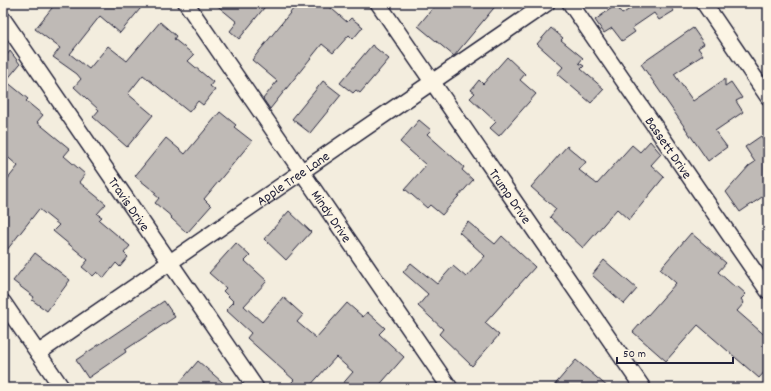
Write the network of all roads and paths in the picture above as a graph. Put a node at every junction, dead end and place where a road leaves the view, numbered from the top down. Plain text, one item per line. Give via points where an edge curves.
1 (186, 3) edge
2 (378, 3) edge
3 (548, 3) edge
4 (570, 3) edge
5 (704, 3) edge
6 (3, 19) edge
7 (433, 82) junction
8 (768, 97) edge
9 (302, 172) junction
10 (170, 262) junction
11 (768, 291) edge
12 (3, 302) edge
13 (38, 353) junction
14 (62, 388) edge
15 (256, 388) edge
16 (450, 388) edge
17 (643, 388) edge

1 - 9 street, Mindy Drive
2 - 7 street, Trump Drive
3 - 7 street, Apple Tree Lane
4 - 11 street, Bassett Drive
5 - 8 street
6 - 10 street, Travis Drive
7 - 9 street, Apple Tree Lane
7 - 17 street, Trump Drive
9 - 10 street, Apple Tree Lane
9 - 16 street, Mindy Drive
10 - 13 street, Apple Tree Lane
10 - 15 street, Travis Drive
12 - 13 street
13 - 14 street

